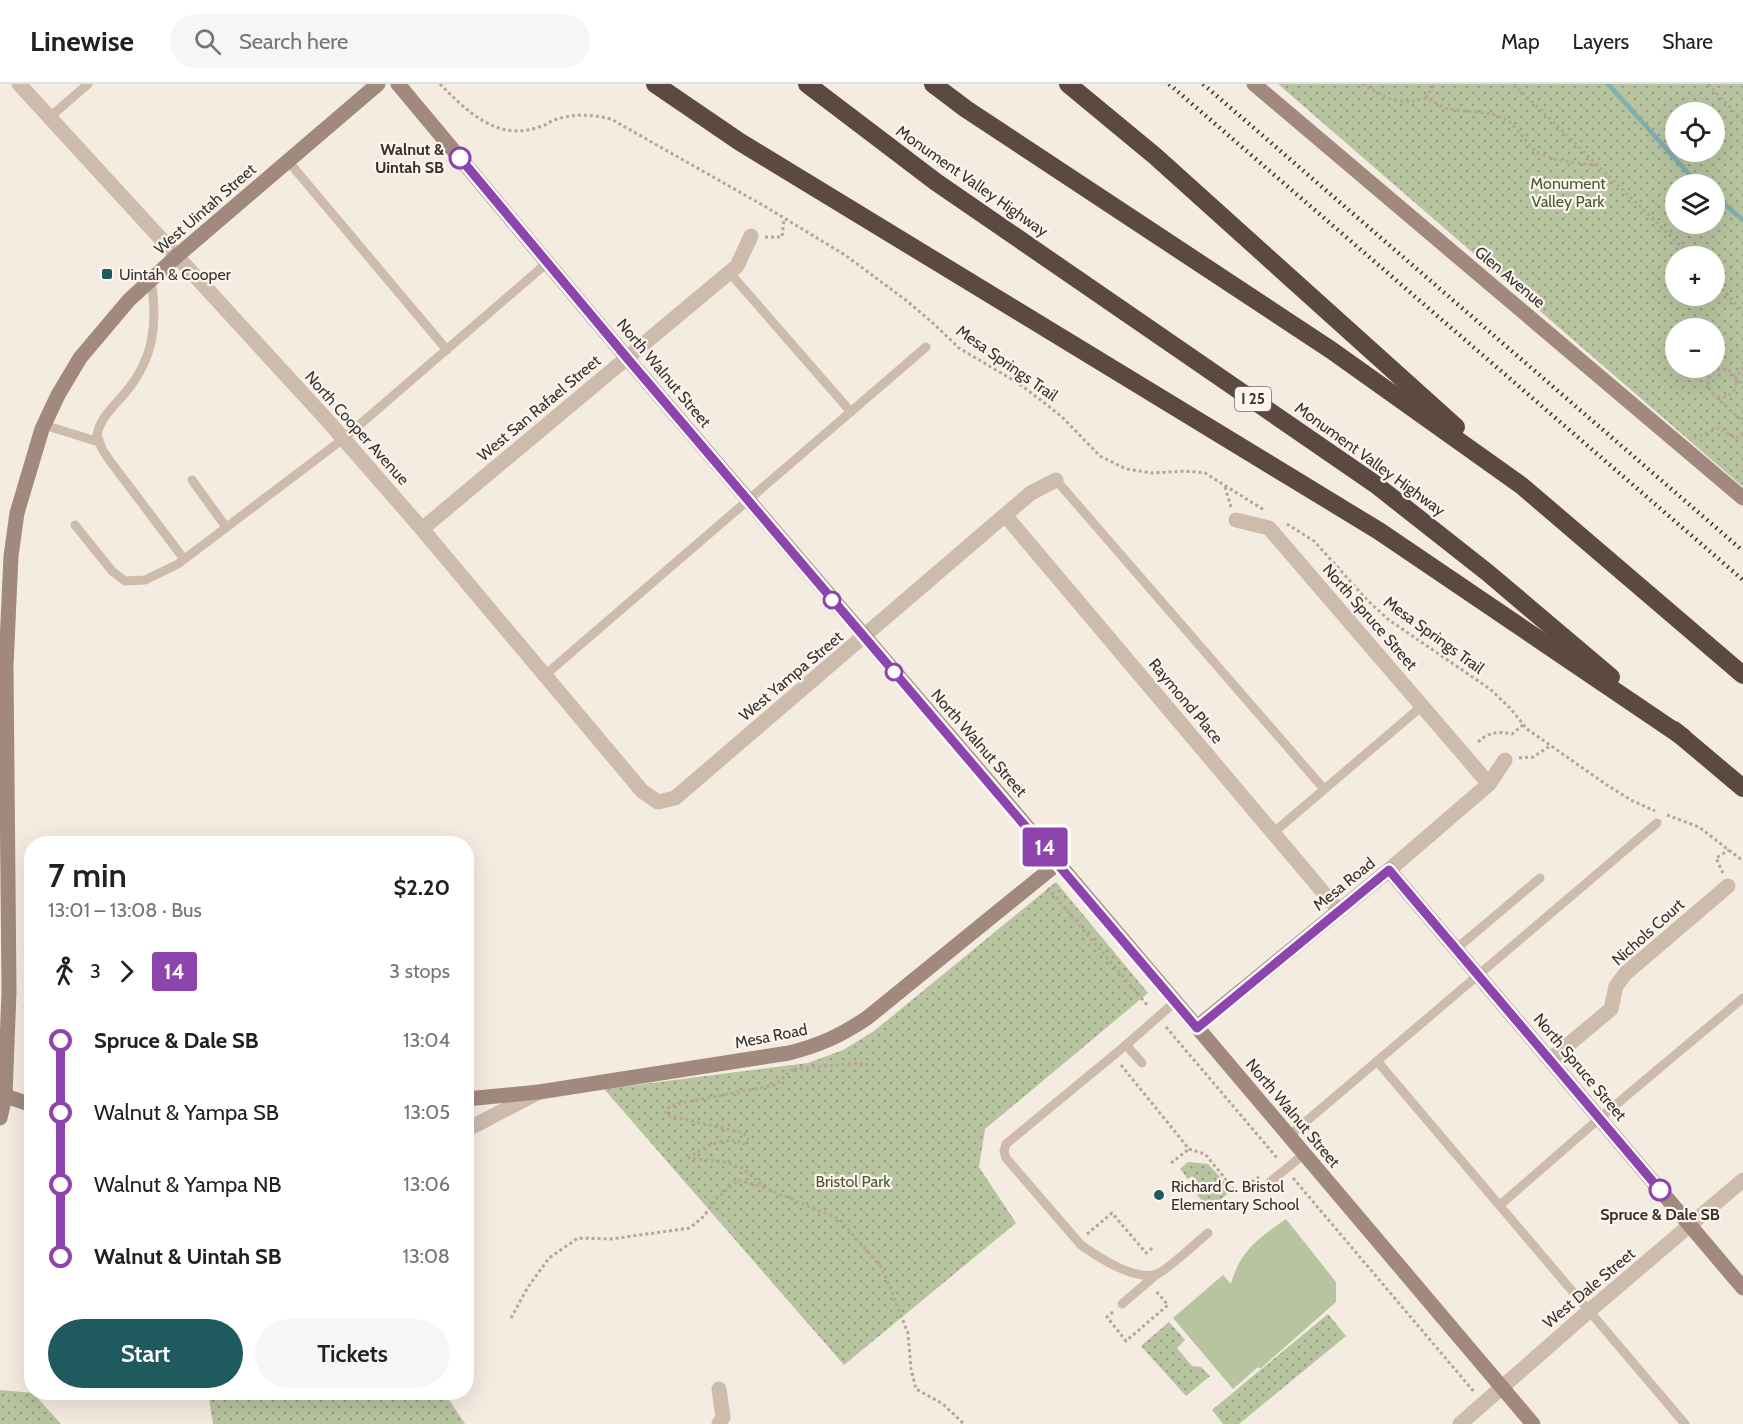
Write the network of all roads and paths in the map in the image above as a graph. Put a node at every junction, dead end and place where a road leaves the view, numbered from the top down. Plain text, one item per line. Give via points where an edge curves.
1 (19, 84) edge
2 (88, 84) edge
3 (378, 84) edge
4 (398, 84) edge
5 (440, 84) edge
6 (655, 84) edge
7 (807, 84) edge
8 (933, 84) edge
9 (1068, 84) edge
10 (1254, 84) edge
11 (1362, 84) edge
12 (1435, 84) edge
13 (1514, 84) edge
14 (1708, 84) edge
15 (1426, 98) junction
16 (50, 117) junction
17 (1743, 121) edge
18 (288, 161) junction
19 (1599, 166) junction
20 (784, 219) junction
21 (751, 236) joint
22 (1681, 246) edge
23 (177, 256) junction
24 (547, 263) junction
25 (729, 272) junction
26 (152, 280) junction
27 (1725, 292) edge
28 (1743, 312) edge
29 (926, 347) dead end
30 (447, 350) junction
31 (627, 358) junction
32 (1743, 367) edge
33 (1736, 379) junction
34 (1743, 384) edge
35 (1713, 394) junction
36 (1743, 410) edge
37 (852, 412) junction
38 (1743, 422) edge
39 (44, 425) junction
40 (1743, 432) edge
41 (344, 439) junction
42 (99, 442) junction
43 (1678, 443) junction
44 (192, 480) dead end
45 (1056, 480) joint
46 (1225, 485) junction
47 (1522, 486) junction
48 (1743, 498) edge
49 (748, 500) junction
50 (1264, 510) dead end
51 (1005, 515) junction
52 (1236, 520) joint
53 (1284, 522) dead end
54 (75, 525) dead end
55 (226, 527) junction
56 (422, 529) junction
57 (184, 559) junction
58 (864, 637) junction
59 (545, 675) junction
60 (1743, 675) edge
61 (1422, 706) junction
62 (1523, 725) junction
63 (1683, 737) junction
64 (1478, 742) dead end
65 (1550, 746) junction
66 (1505, 760) joint
67 (1489, 784) junction
68 (1743, 788) edge
69 (1324, 789) junction
70 (658, 802) joint
71 (1655, 811) dead end
72 (1666, 815) dead end
73 (1657, 823) dead end
74 (1273, 833) junction
75 (1730, 850) junction
76 (1743, 861) edge
77 (1058, 863) junction
78 (1389, 870) junction
79 (1540, 878) dead end
80 (1046, 885) dead end
81 (1728, 886) joint
82 (1339, 911) junction
83 (1456, 949) junction
84 (1478, 975) junction
85 (1743, 998) edge
86 (1175, 1002) junction
87 (1148, 1006) dead end
88 (1162, 1022) dead end
89 (1197, 1028) junction
90 (1126, 1045) junction
91 (1113, 1056) junction
92 (1550, 1060) junction
93 (1377, 1061) junction
94 (799, 1063) dead end
95 (1142, 1063) dead end
96 (870, 1065) dead end
97 (792, 1069) junction
98 (539, 1092) junction
99 (2, 1095) edge
100 (474, 1098) edge
101 (24, 1102) edge
102 (0, 1118) edge
103 (1599, 1118) junction
104 (474, 1126) edge
105 (1289, 1136) junction
106 (1189, 1149) junction
107 (1304, 1154) junction
108 (1171, 1163) dead end
109 (1286, 1169) junction
110 (1743, 1180) edge
111 (1270, 1182) dead end
112 (767, 1189) junction
113 (1237, 1193) dead end
114 (1500, 1205) junction
115 (1691, 1226) junction
116 (1208, 1233) dead end
117 (1086, 1235) dead end
118 (1154, 1247) dead end
119 (1157, 1274) junction
120 (1743, 1288) edge
121 (1163, 1299) dead end
122 (1122, 1304) joint
123 (1589, 1311) junction
124 (511, 1318) dead end
125 (1502, 1386) junction
126 (718, 1389) dead end
127 (1476, 1394) dead end
128 (719, 1424) edge
129 (964, 1424) edge
130 (1460, 1424) edge
131 (1533, 1424) edge
132 (1685, 1424) edge

1 - 16 street, North Cooper Avenue
2 - 16 lane
3 - 18 main road, West Uintah Street
4 - 24 main road, North Walnut Street
5 - 20 path, Mesa Springs Trail via 480,121 497,128 538,128 573,115 610,119
6 - 63 highway via 750,149 1379,531
7 - 63 highway, Monument Valley Highway / I 25 via 936,182 1375,484
8 - 47 highway via 1331,350
9 - 47 highway via 1155,156
10 - 43 main road, Glen Avenue
11 - 15 path via 1392,100 1411,102
12 - 15 path
13 - 19 path
14 - 17 path
15 - 19 path via 1448,109 1493,114 1510,122 1536,152 1557,160
16 - 23 street, North Cooper Avenue
18 - 23 main road, West Uintah Street
18 - 30 lane
19 - 22 path
20 - 21 path via 782,237
20 - 46 path, Mesa Springs Trail via 889,288 959,348 1018,383 1062,417 1101,456 1125,469 1205,473
21 - 25 street, West San Rafael Street via 737,266
23 - 26 main road, West Uintah Street
23 - 41 street, North Cooper Avenue
24 - 30 lane
24 - 31 main road, North Walnut Street
25 - 31 street, West San Rafael Street
25 - 37 lane
26 - 39 main road, West Uintah Street via 129,300 80,358
26 - 42 lane via 151,348 134,383 98,428
27 - 28 path
29 - 37 lane
30 - 41 lane
31 - 49 main road, North Walnut Street
31 - 56 street, West San Rafael Street
32 - 33 path
33 - 34 path
33 - 35 path via 1731,394
33 - 35 path via 1729,370 1716,370 1707,382
35 - 38 path
36 - 38 path
37 - 49 lane
39 - 42 lane
39 - 99 main road, West Uintah Street via 17,513 11,556 6,666 9,992
40 - 43 path via 1736,439 1719,428
41 - 55 lane
41 - 56 street, North Cooper Avenue
42 - 57 lane
43 - 48 main road, Glen Avenue
44 - 55 lane
45 - 51 street, West Yampa Street via 1031,493
45 - 69 lane
46 - 50 path, Mesa Springs Trail
46 - 52 path
47 - 60 highway
49 - 58 main road, North Walnut Street
49 - 59 lane
51 - 58 street, West Yampa Street
51 - 74 street, Raymond Place
52 - 61 street, North Spruce Street via 1269,528
53 - 62 path, Mesa Springs Trail via 1314,541 1389,620 1490,690
54 - 57 lane via 112,571 125,581 145,580
55 - 57 lane
56 - 59 street, North Cooper Avenue
58 - 70 street, West Yampa Street via 675,798
58 - 77 main road, North Walnut Street
59 - 70 street, North Cooper Avenue via 642,791
61 - 67 street, North Spruce Street
61 - 69 lane
62 - 64 path via 1512,734 1492,733
62 - 65 path, Mesa Springs Trail
63 - 68 highway, Monument Valley Highway / I 25
65 - 66 path via 1533,757
65 - 71 path, Mesa Springs Trail via 1615,790
66 - 67 street, Mesa Road
67 - 78 street, Mesa Road
69 - 74 lane
72 - 75 path via 1699,827
73 - 84 lane
74 - 82 street, Raymond Place
75 - 76 path
75 - 81 path via 1716,858
77 - 86 main road, North Walnut Street
77 - 98 main road, Mesa Road via 867,1018 819,1045
78 - 82 main road, Mesa Road
78 - 83 main road, North Spruce Street
79 - 83 lane
80 - 87 path
81 - 92 street, Nichols Court via 1626,973 1616,986 1611,1009
82 - 89 main road, Mesa Road
83 - 84 main road, North Spruce Street
84 - 92 main road, North Spruce Street
84 - 93 lane
85 - 103 lane
86 - 89 main road, North Walnut Street
86 - 90 lane
88 - 109 path
89 - 105 main road, North Walnut Street
90 - 91 lane
90 - 95 lane
91 - 106 path
91 - 119 lane via 1012,1138 1004,1151 1080,1245 1126,1271
92 - 103 main road, North Spruce Street
93 - 105 lane
93 - 114 lane
94 - 97 path
96 - 97 path
97 - 112 path via 775,1085 666,1110 666,1114 744,1133 748,1139 744,1144 731,1140 698,1149 689,1158 742,1168
98 - 100 main road, Mesa Road
98 - 104 street
99 - 101 main road
99 - 102 main road, West Uintah Street
103 - 114 lane
103 - 115 main road, North Spruce Street
105 - 107 main road, North Walnut Street
106 - 108 path
106 - 113 path via 1205,1154
107 - 109 lane
107 - 125 main road, North Walnut Street
109 - 111 lane
109 - 127 path
110 - 115 street, West Dale Street
112 - 124 path via 738,1180 690,1228 611,1239 578,1238 549,1258
112 - 129 path via 839,1219 882,1268 908,1333 910,1369 916,1389 943,1404
114 - 123 lane
115 - 120 main road, North Spruce Street
115 - 123 street, West Dale Street
116 - 119 lane
117 - 118 path via 1112,1214 1146,1253
119 - 122 lane
121 - 122 path via 1168,1305 1126,1341 1107,1317
123 - 125 street, West Dale Street
123 - 132 lane
125 - 130 street, West Dale Street
125 - 131 main road, North Walnut Street
126 - 128 street via 723,1417

